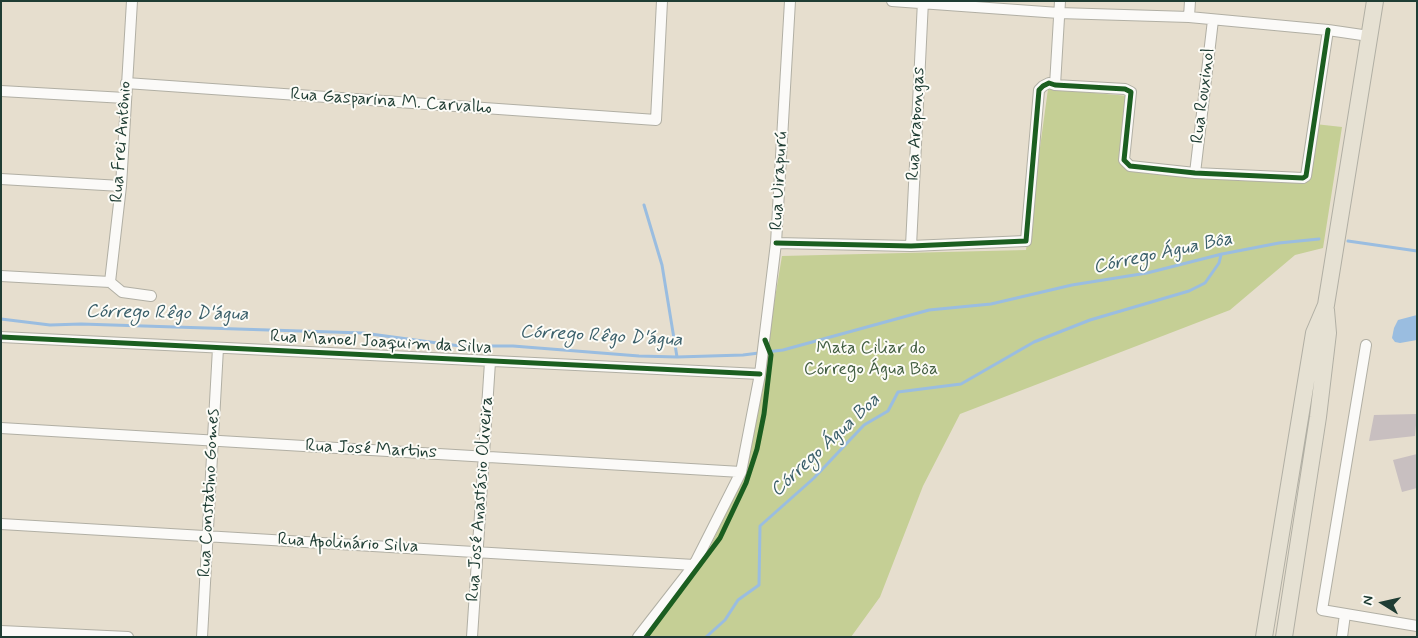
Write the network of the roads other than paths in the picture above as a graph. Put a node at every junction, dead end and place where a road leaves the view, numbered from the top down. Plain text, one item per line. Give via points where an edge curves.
1 (132, 1) edge
2 (662, 1) edge
3 (790, 1) edge
4 (892, 1) edge
5 (1060, 1) edge
6 (1190, 1) edge
7 (1374, 1) edge
8 (923, 2) edge
9 (1060, 13) junction
10 (1189, 17) junction
11 (1213, 20) junction
12 (1328, 30) junction
13 (1369, 36) junction
14 (126, 83) junction
15 (1055, 85) junction
16 (1, 91) edge
17 (125, 98) junction
18 (1195, 173) junction
19 (1, 180) edge
20 (120, 186) junction
21 (776, 243) junction
22 (909, 246) junction
23 (1, 276) edge
24 (110, 282) junction
25 (151, 296) dead end
26 (1326, 305) junction
27 (1, 337) edge
28 (1366, 345) dead end
29 (218, 348) junction
30 (490, 362) junction
31 (760, 374) junction
32 (1, 428) edge
33 (213, 441) junction
34 (483, 457) junction
35 (741, 472) junction
36 (1, 524) edge
37 (208, 536) junction
38 (477, 552) junction
39 (694, 565) junction
40 (1345, 614) junction
41 (1417, 626) edge
42 (1, 631) edge
43 (128, 637) edge
44 (202, 637) edge
45 (472, 637) edge
46 (638, 637) edge
47 (1264, 637) edge
48 (1284, 637) edge
49 (1342, 637) edge

1 - 14 street, Rua Frei Antônio
2 - 14 street, Rua Gasparina M. Carvalho via 656,120
3 - 21 street, Rua Uirapurú
4 - 8 street
5 - 9 street
6 - 10 street
7 - 13 highway
8 - 9 street
8 - 22 street, Rua Arapongas
9 - 10 street
9 - 15 street
10 - 11 street
11 - 12 street
11 - 18 street, Rua Rouxinol
12 - 13 street
12 - 18 street via 1306,176 1300,179
13 - 26 highway
14 - 17 street, Rua Frei Antônio
15 - 18 street via 1128,89 1126,163
15 - 22 street via 1049,83 1039,90 1026,240
16 - 17 street
17 - 20 street, Rua Frei Antônio
19 - 20 street
20 - 24 street, Rua Frei Antônio
21 - 22 street
21 - 31 street, Rua Uirapurú
23 - 24 street
24 - 25 street via 122,292
26 - 47 highway via 1314,334
26 - 48 highway via 1328,333 1318,417
27 - 29 street, Rua Manoel Joaquim da Silva
28 - 40 street via 1322,610
29 - 30 street, Rua Manoel Joaquim da Silva
29 - 33 street, Rua Constatino Gomes
30 - 31 street, Rua Manoel Joaquim da Silva
30 - 34 street, Rua José Anastásio Oliveira
31 - 35 street, Rua Uirapurú
32 - 33 street, Rua José Martins
33 - 34 street, Rua José Martins
33 - 37 street, Rua Constatino Gomes
34 - 35 street, Rua José Martins
34 - 38 street, Rua José Anastásio Oliveira
35 - 39 street, Rua Uirapurú
36 - 37 street, Rua Apolinário Silva
37 - 38 street, Rua Apolinário Silva
37 - 44 street, Rua Constatino Gomes
38 - 39 street, Rua Apolinário Silva
38 - 45 street, Rua José Anastásio Oliveira
39 - 46 street, Rua Uirapurú
40 - 41 street
40 - 49 street
42 - 43 street

